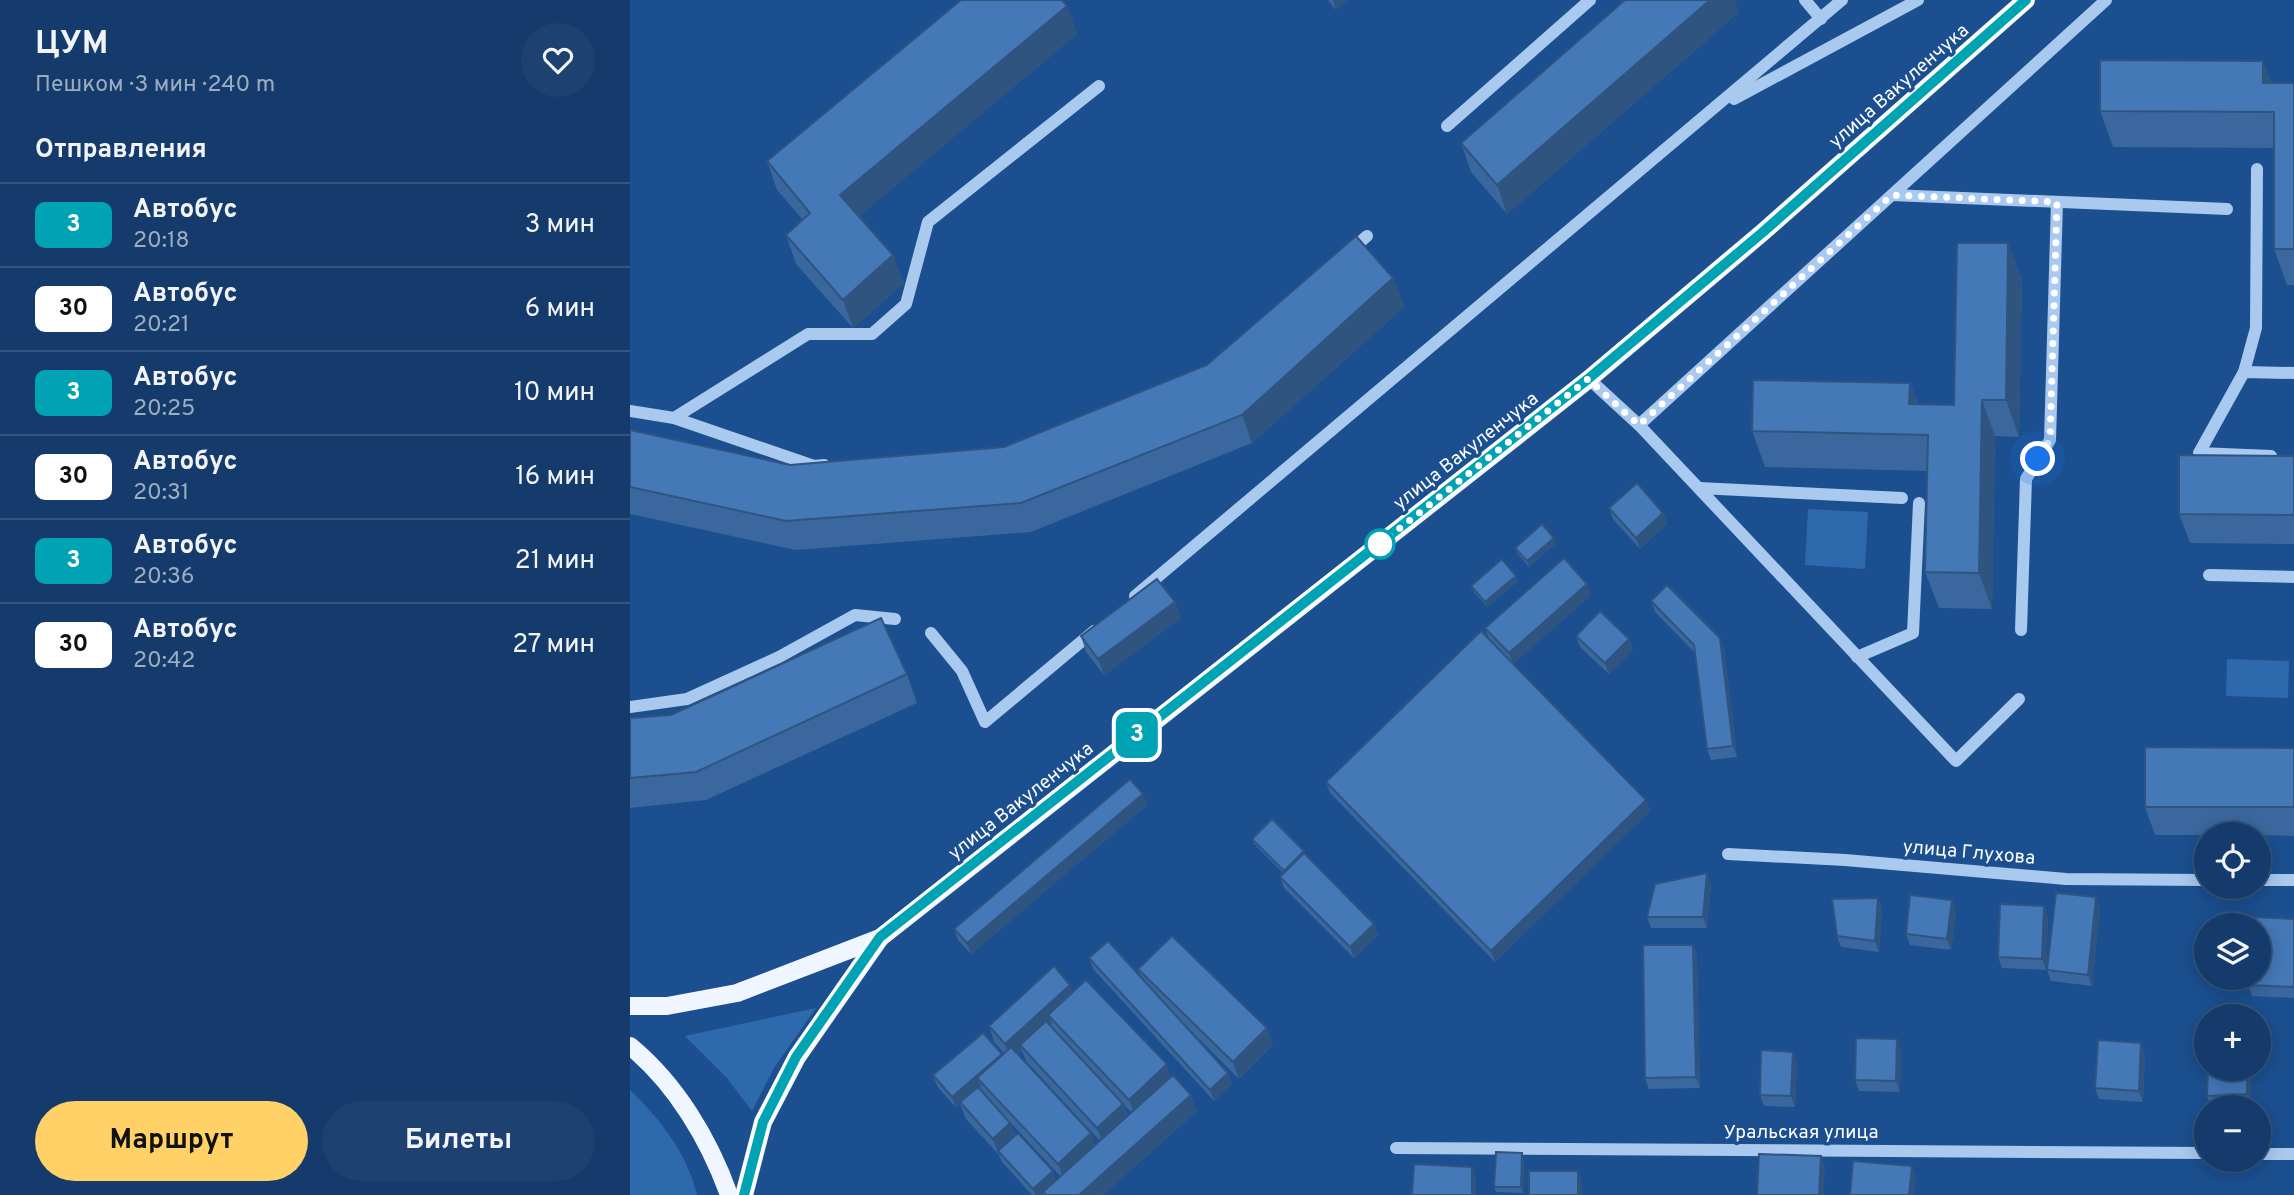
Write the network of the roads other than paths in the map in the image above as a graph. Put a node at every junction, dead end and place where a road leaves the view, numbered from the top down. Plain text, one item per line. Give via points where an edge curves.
1 (1590, 0) edge
2 (1805, 0) edge
3 (1842, 0) edge
4 (1919, 0) edge
5 (2026, 0) edge
6 (2106, 0) edge
7 (1821, 19) junction
8 (1098, 86) dead end
9 (1708, 114) junction
10 (1447, 126) dead end
11 (2258, 169) dead end
12 (1892, 195) junction
13 (2057, 202) junction
14 (2227, 209) dead end
15 (1367, 236) dead end
16 (1336, 262) edge
17 (2244, 372) junction
18 (2294, 373) edge
19 (1588, 379) junction
20 (630, 411) edge
21 (674, 418) junction
22 (1639, 425) junction
23 (2271, 456) edge
24 (842, 464) edge
25 (1699, 488) junction
26 (1902, 498) dead end
27 (1919, 503) dead end
28 (2209, 575) dead end
29 (2294, 577) edge
30 (1121, 608) edge
31 (895, 619) dead end
32 (1101, 625) edge
33 (2021, 631) dead end
34 (931, 632) dead end
35 (1857, 657) junction
36 (2019, 699) dead end
37 (630, 707) edge
38 (1728, 854) dead end
39 (2194, 880) edge
40 (2271, 880) edge
41 (2294, 880) edge
42 (880, 937) junction
43 (630, 1006) edge
44 (630, 1046) edge
45 (1396, 1148) dead end
46 (2194, 1153) edge
47 (2271, 1154) edge
48 (2294, 1154) edge
49 (729, 1195) edge
50 (744, 1195) edge

1 - 10 street
2 - 7 street
3 - 7 street
4 - 9 street
5 - 19 main road, улица Вакуленчука
6 - 12 street
7 - 9 street
8 - 21 street via 928,222 906,304 872,334 808,334
9 - 30 street
11 - 17 street via 2256,328
12 - 13 street
12 - 22 street
13 - 14 street
13 - 33 street via 2050,440 2026,479
15 - 16 street
17 - 18 street
17 - 23 street via 2199,453
19 - 22 street
19 - 42 main road, улица Вакуленчука
20 - 21 street
21 - 24 street via 814,466
22 - 25 street
25 - 26 street
25 - 35 street
27 - 35 street via 1913,633
28 - 29 street
31 - 37 street via 855,615 779,657 687,699
32 - 34 street via 985,722 962,671
35 - 36 street via 1956,761
38 - 39 street, улица Глухова via 2066,879
40 - 41 street
42 - 43 main road, улица Вакуленчука via 737,993 667,1006
42 - 50 main road, улица Вакуленчука via 796,1057 763,1122
44 - 49 main road via 693,1118
45 - 46 street, Уральская улица
47 - 48 street

